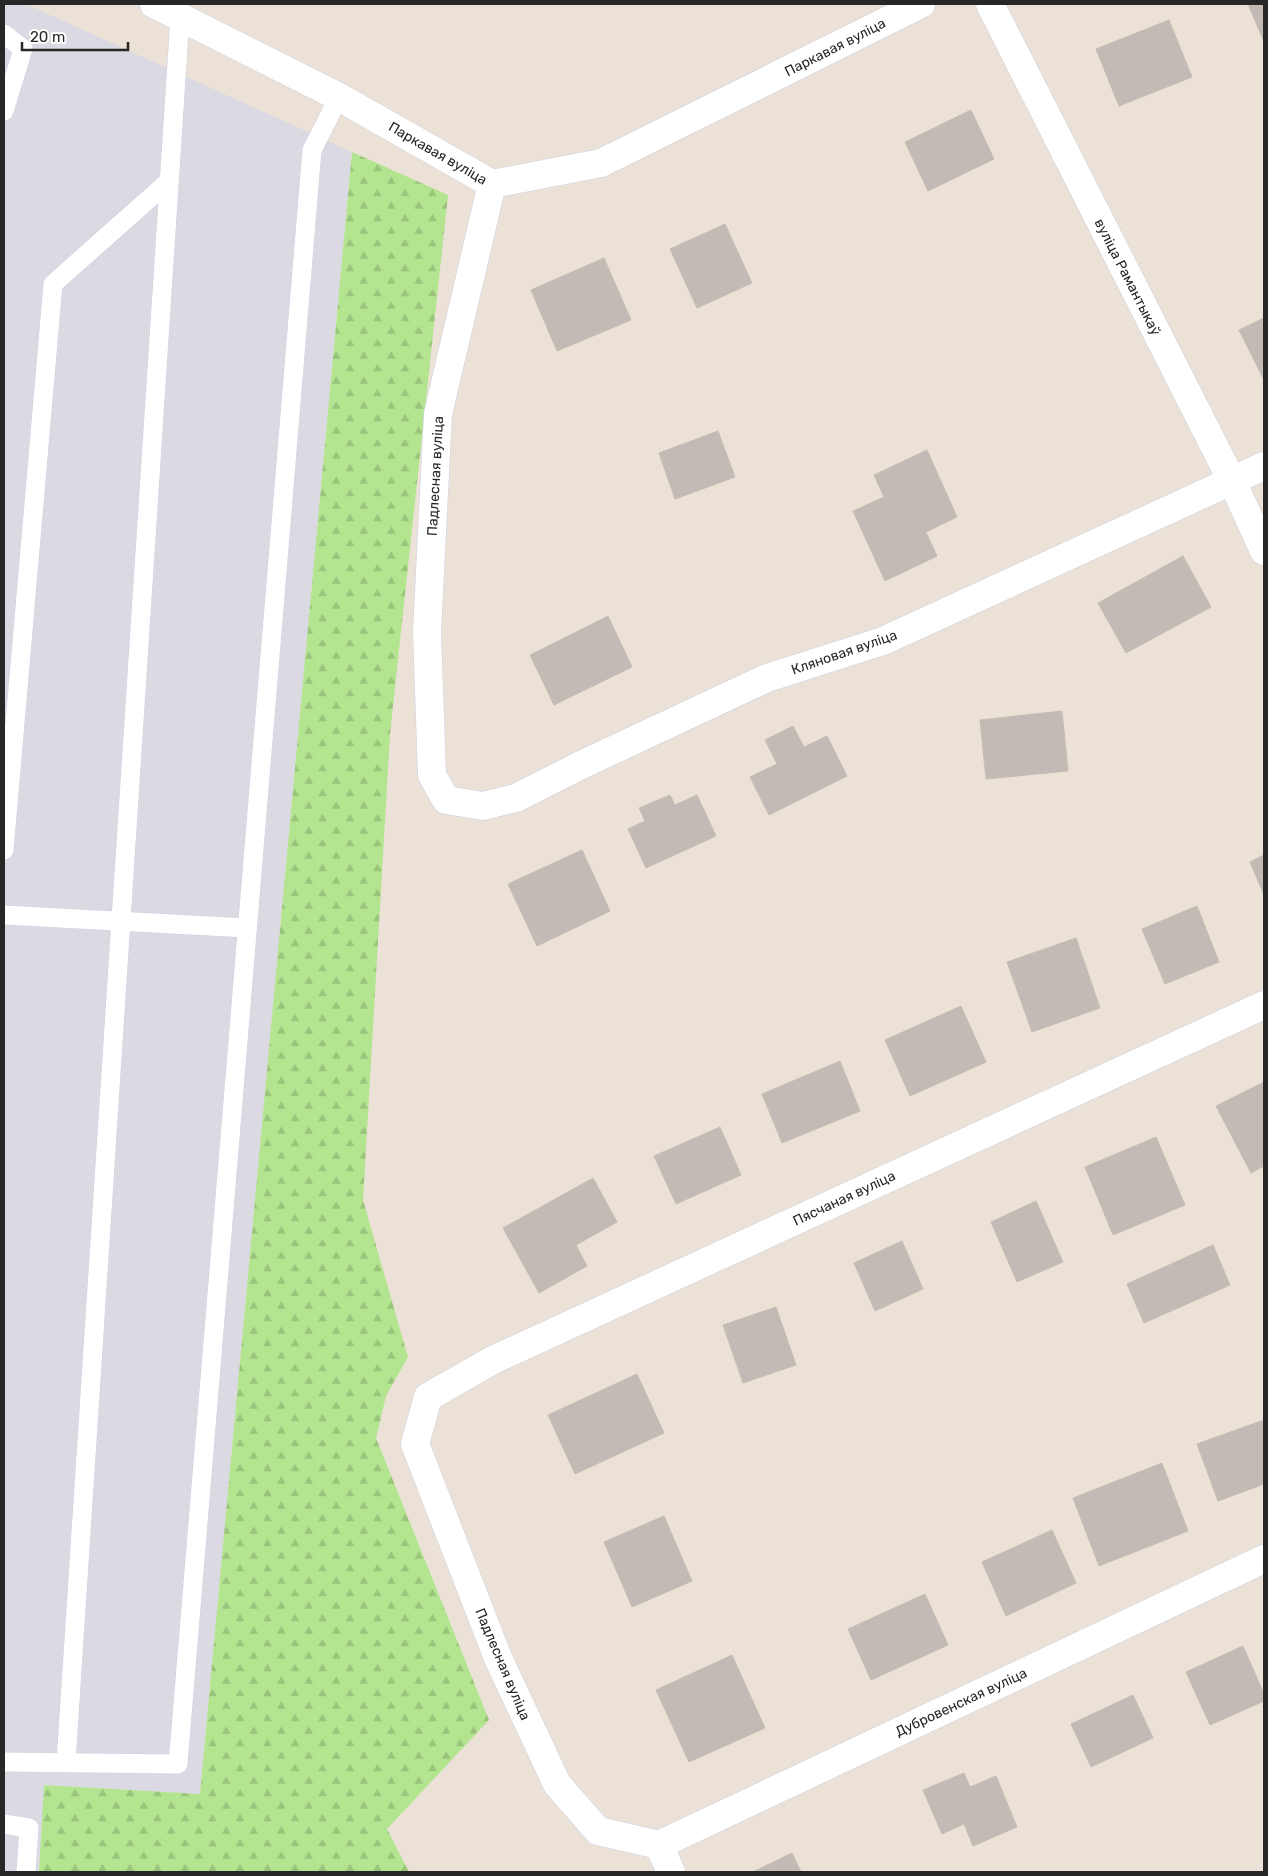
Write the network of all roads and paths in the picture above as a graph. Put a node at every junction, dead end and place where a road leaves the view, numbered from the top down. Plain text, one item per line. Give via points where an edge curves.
1 (154, 4) edge
2 (920, 4) edge
3 (990, 4) edge
4 (180, 17) junction
5 (4, 34) edge
6 (339, 97) junction
7 (4, 111) edge
8 (169, 181) junction
9 (492, 184) junction
10 (1264, 466) edge
11 (1232, 481) junction
12 (1264, 551) edge
13 (432, 774) joint
14 (4, 850) edge
15 (4, 915) edge
16 (121, 922) junction
17 (247, 928) junction
18 (1264, 1005) edge
19 (428, 1396) joint
20 (1264, 1559) edge
21 (4, 1762) edge
22 (66, 1762) junction
23 (4, 1824) edge
24 (659, 1845) junction
25 (26, 1872) edge
26 (671, 1872) edge

1 - 4 street, Паркавая вуліца
2 - 9 street, Паркавая вуліца via 601,164
3 - 11 street, вуліца Рамантыкаў
4 - 6 street, Паркавая вуліца
4 - 8 lane
5 - 7 lane via 23,49
6 - 9 street, Паркавая вуліца
6 - 17 lane via 312,150
8 - 14 lane via 53,284
8 - 16 lane
9 - 13 street, Падлесная вуліца via 438,414 427,632
10 - 11 street, Кляновая вуліца
11 - 12 street, вуліца Рамантыкаў
11 - 13 street, Кляновая вуліца via 883,641 767,678 516,798 484,806 446,800
15 - 16 lane
16 - 17 lane
16 - 22 lane
17 - 22 lane via 178,1764
18 - 19 street, Пясчаная вуліца via 492,1360
19 - 24 street, Падлесная вуліца via 415,1444 498,1658 557,1784 598,1831
20 - 24 street, Дубровенская вуліца
21 - 22 lane
23 - 25 lane via 29,1828
24 - 26 street

